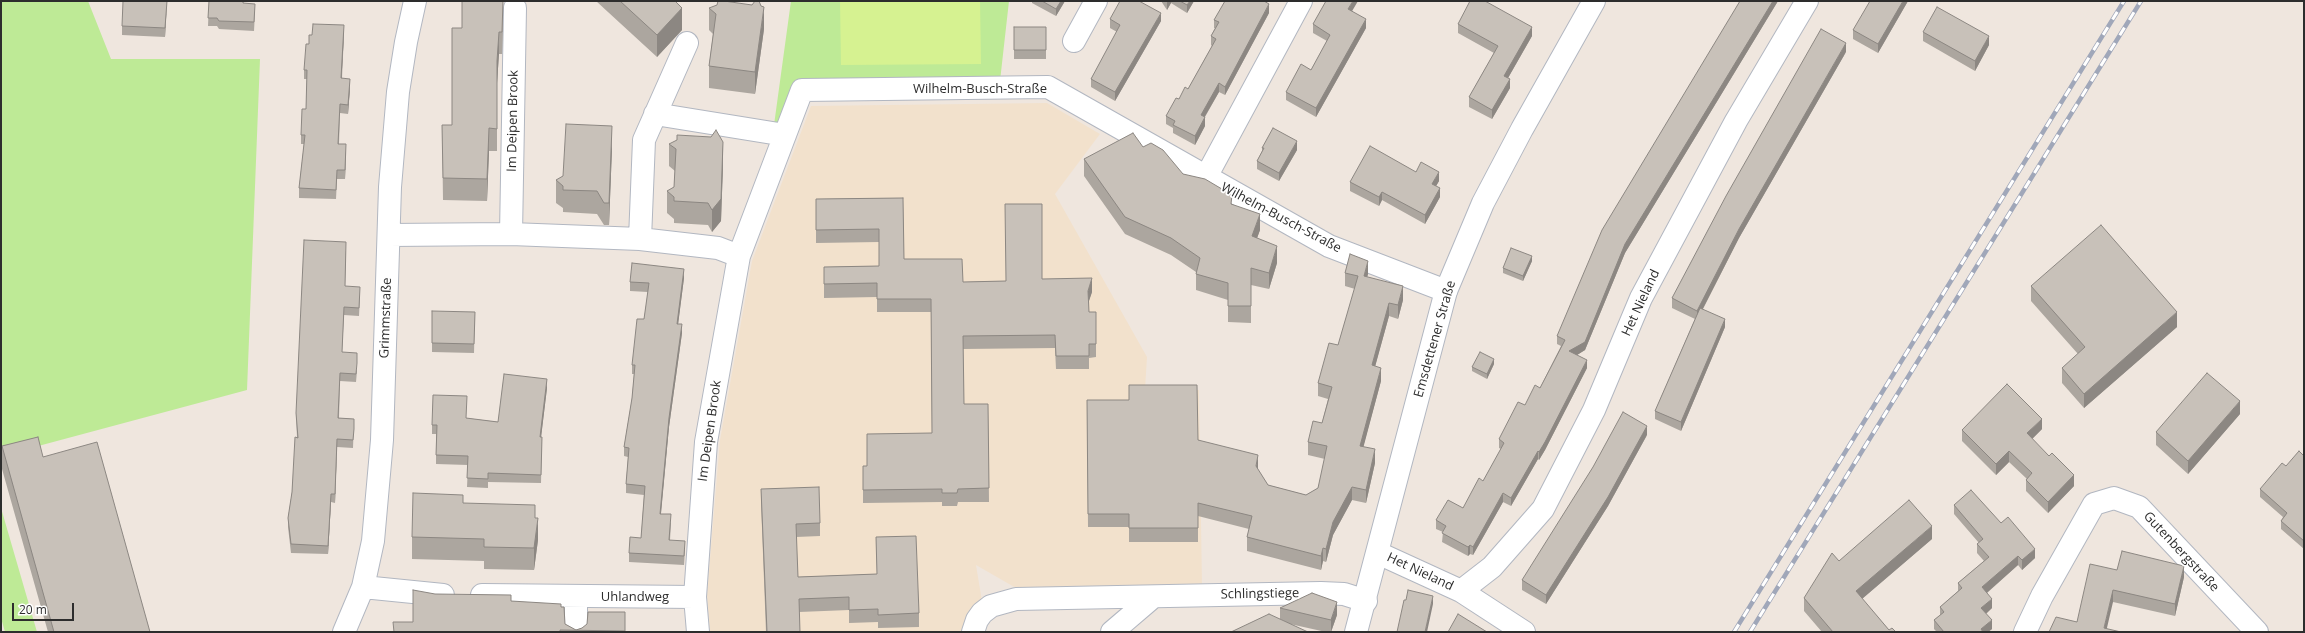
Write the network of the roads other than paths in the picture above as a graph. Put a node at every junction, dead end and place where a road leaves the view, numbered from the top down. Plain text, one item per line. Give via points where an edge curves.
1 (415, 1) edge
2 (1096, 1) edge
3 (1301, 1) edge
4 (1594, 1) edge
5 (1807, 1) edge
6 (515, 8) dead end
7 (1074, 41) dead end
8 (687, 43) dead end
9 (802, 90) joint
10 (655, 114) junction
11 (785, 135) junction
12 (1206, 177) junction
13 (511, 234) junction
14 (389, 235) junction
15 (640, 239) junction
16 (739, 256) junction
17 (1446, 291) junction
18 (1378, 553) junction
19 (363, 587) junction
20 (1461, 591) junction
21 (576, 597) junction
22 (694, 597) junction
23 (1153, 597) junction
24 (1366, 601) junction
25 (344, 632) edge
26 (576, 632) edge
27 (698, 632) edge
28 (973, 632) edge
29 (1112, 632) edge
30 (1356, 632) edge
31 (1524, 632) edge
32 (2025, 632) edge
33 (2257, 632) edge

1 - 14 street, Grimmstraße via 398,92 390,187
2 - 7 street
3 - 12 street, Wilhelm-Busch-Straße
4 - 17 street, Emsdettener Straße via 1483,203
5 - 20 street, Het Nieland via 1736,121 1641,298 1594,410 1543,509 1492,566
6 - 13 street, Im Deipen Brook
8 - 10 street
9 - 11 street, Im Deipen Brook
9 - 12 street, Wilhelm-Busch-Straße via 1048,87
10 - 11 street
10 - 15 street via 644,140
11 - 16 street, Im Deipen Brook
12 - 17 street, Wilhelm-Busch-Straße via 1329,246
13 - 14 street
13 - 15 street
14 - 19 street, Grimmstraße via 382,440 373,541
15 - 16 street via 718,248
16 - 22 street, Im Deipen Brook via 706,442
17 - 18 street, Emsdettener Straße
18 - 20 street, Het Nieland
18 - 24 street, Emsdettener Straße
19 - 21 street, Uhlandweg via 444,595
19 - 25 street, Grimmstraße
20 - 31 street, Het Nieland
21 - 22 street, Uhlandweg
21 - 26 street
22 - 27 street, Im Deipen Brook
23 - 24 street, Schlingstiege via 1321,593 1344,594
23 - 28 street, Schlingstiege via 1016,599 991,606 977,620
23 - 29 street
24 - 30 street, Emsdettener Straße
32 - 33 street, Gutenbergstraße via 2042,596 2094,504 2114,498 2139,507

